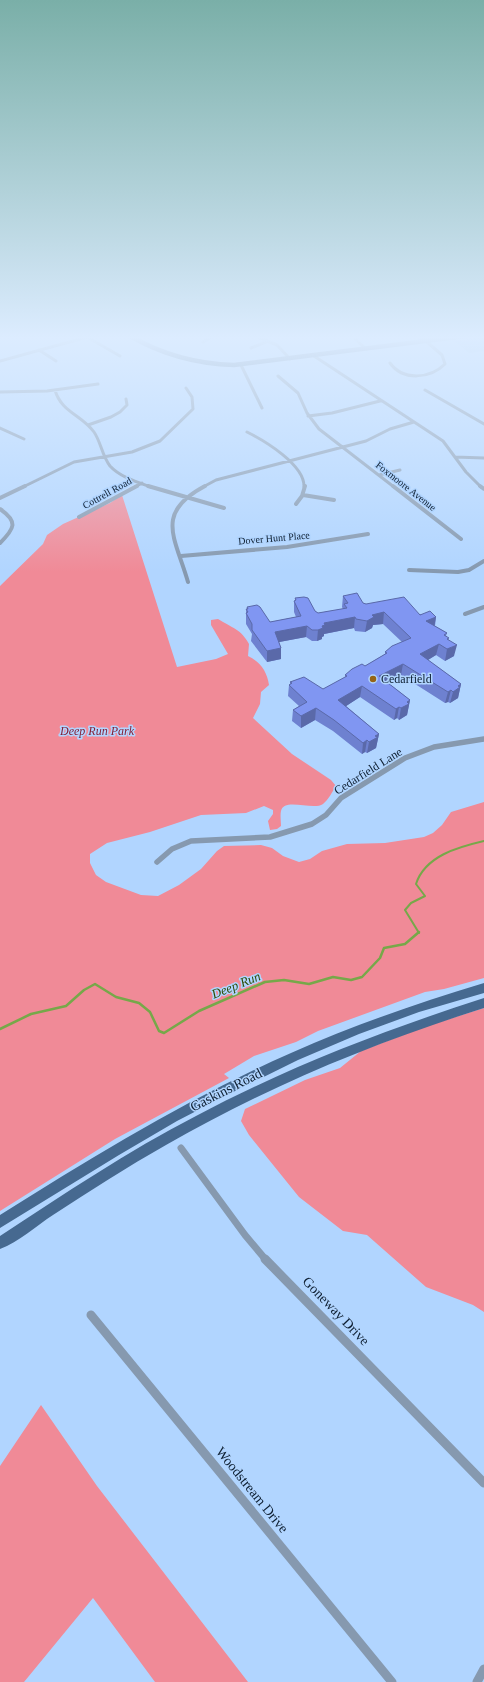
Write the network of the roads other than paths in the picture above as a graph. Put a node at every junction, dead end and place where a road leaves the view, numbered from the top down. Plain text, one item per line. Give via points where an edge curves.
1 (73, 414) edge
2 (114, 414) edge
3 (188, 414) edge
4 (320, 414) edge
5 (402, 414) edge
6 (468, 414) edge
7 (308, 416) joint
8 (414, 422) junction
9 (484, 424) edge
10 (88, 425) junction
11 (0, 428) edge
12 (247, 432) dead end
13 (24, 439) dead end
14 (342, 447) junction
15 (105, 456) junction
16 (455, 456) junction
17 (484, 458) edge
18 (289, 461) junction
19 (400, 470) dead end
20 (379, 475) junction
21 (142, 483) junction
22 (484, 489) edge
23 (303, 495) junction
24 (185, 497) junction
25 (0, 498) edge
26 (334, 500) dead end
27 (296, 504) dead end
28 (224, 508) dead end
29 (0, 509) edge
30 (79, 517) dead end
31 (368, 534) dead end
32 (461, 539) dead end
33 (0, 543) edge
34 (181, 556) junction
35 (484, 561) edge
36 (409, 570) dead end
37 (188, 582) dead end
38 (484, 608) edge
39 (465, 614) dead end
40 (484, 740) edge
41 (157, 862) dead end
42 (484, 988) edge
43 (484, 1003) edge
44 (181, 1148) dead end
45 (0, 1222) edge
46 (0, 1243) edge
47 (91, 1315) dead end
48 (484, 1483) edge
49 (484, 1669) edge
50 (392, 1682) edge
51 (477, 1682) edge

1 - 10 street
2 - 10 street
3 - 15 street via 166,437 143,448
4 - 7 street
5 - 8 street
6 - 9 street
7 - 14 street, Foxmoore Avenue via 319,429
8 - 14 street via 390,429 366,441
8 - 16 street via 443,441
10 - 15 street via 96,434
11 - 13 street
12 - 18 street via 265,441
14 - 18 street
14 - 20 street, Foxmoore Avenue
15 - 21 street via 115,470
15 - 25 street via 65,466
16 - 17 street
16 - 22 street via 466,474
18 - 23 street via 304,478
18 - 24 street via 216,480
19 - 20 street
20 - 32 street, Foxmoore Avenue
21 - 24 street
21 - 30 street, Cottrell Road
23 - 26 street
23 - 27 street
24 - 28 street
24 - 34 street via 171,519 172,532
29 - 33 street via 9,515 13,523 11,532
31 - 34 street, Dover Hunt Place via 287,547
34 - 37 street
35 - 36 street via 469,570 458,572
38 - 39 street
40 - 41 street, Cedarfield Lane via 434,747 406,758 340,798 324,816 312,824 263,838 191,841 176,847
42 - 45 main road, Gaskins Road via 365,1027 226,1088 118,1147
43 - 46 main road, Gaskins Road via 433,1018 355,1047 224,1107 103,1176
44 - 48 street, Goneway Drive via 271,1266
47 - 50 street, Woodstream Drive
49 - 51 street

